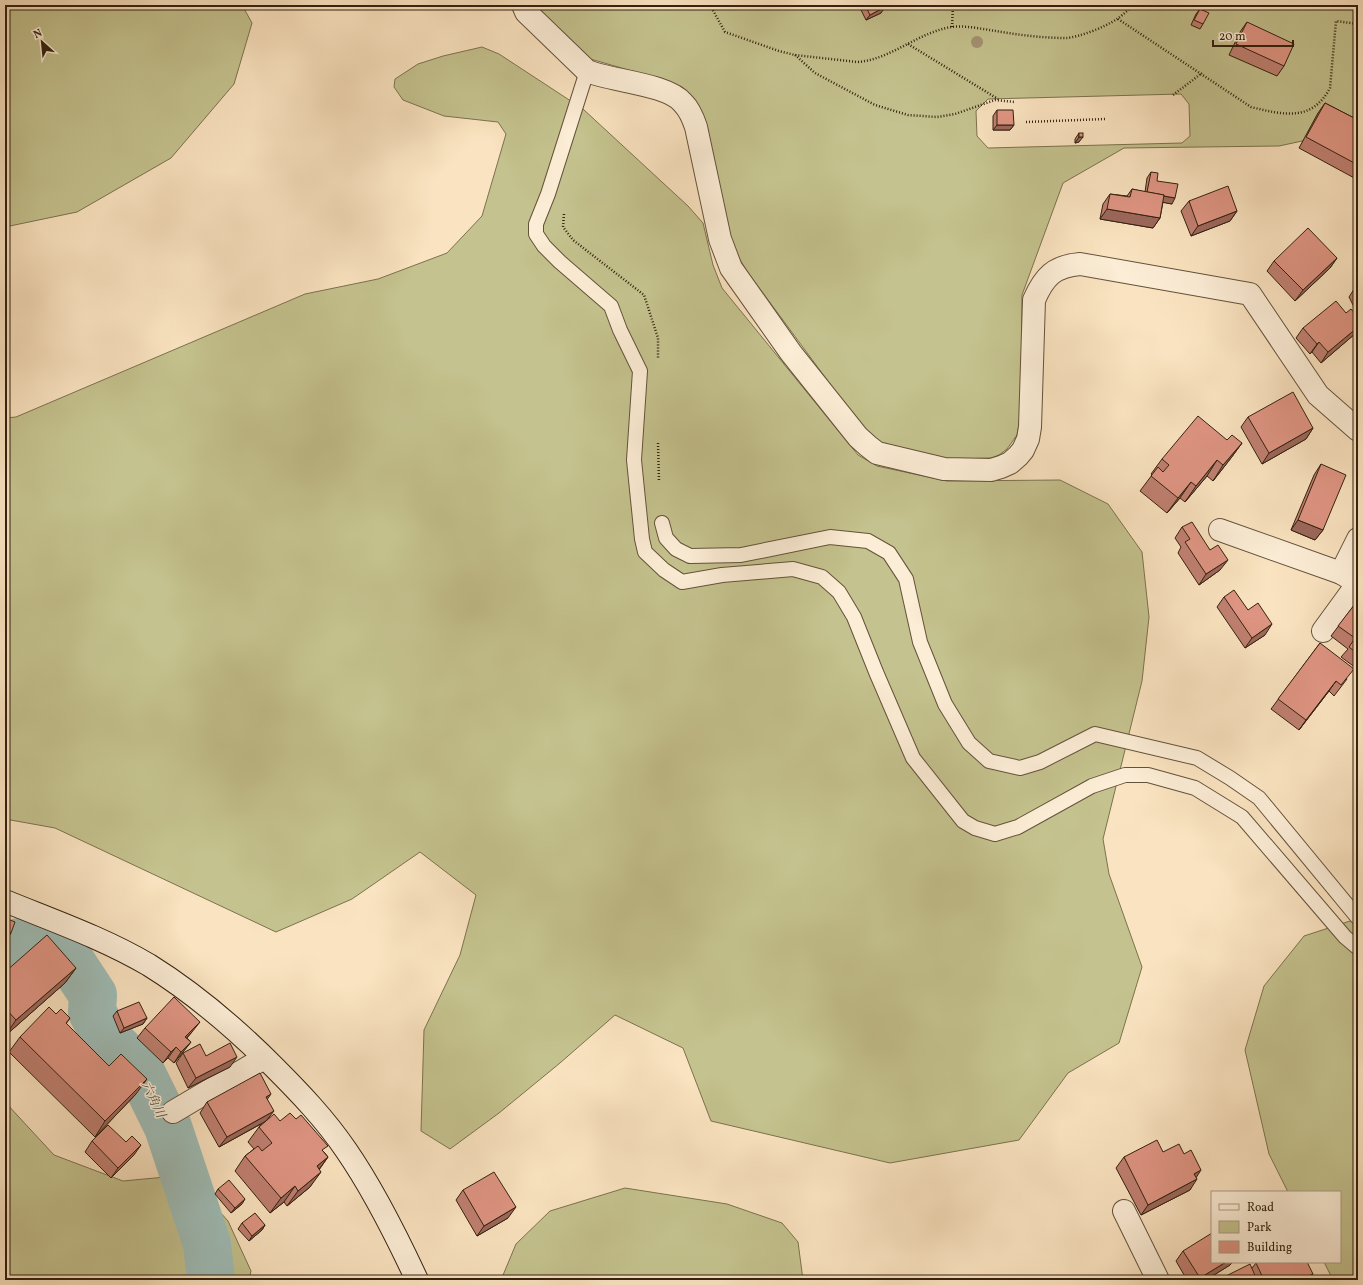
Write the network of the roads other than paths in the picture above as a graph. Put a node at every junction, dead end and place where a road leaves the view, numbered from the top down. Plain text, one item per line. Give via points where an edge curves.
1 (523, 5) edge
2 (587, 71) junction
3 (1358, 430) edge
4 (662, 523) dead end
5 (1220, 530) dead end
6 (1358, 539) edge
7 (1341, 573) junction
8 (1323, 631) dead end
9 (5, 901) edge
10 (1358, 918) edge
11 (1358, 948) edge
12 (264, 1058) junction
13 (174, 1112) dead end
14 (1124, 1211) dead end
15 (417, 1280) edge
16 (1158, 1280) edge

1 - 2 street via 526,12
2 - 3 street via 667,92 682,101 692,115 696,127 720,239 731,268 791,353 858,437 877,453 944,469 991,470 1010,463 1018,456 1028,439 1030,427 1034,300 1052,272 1060,267 1080,264 1250,294 1318,395
2 - 11 lane via 536,224 536,234 554,257 611,306 640,371 634,460 644,552 682,582 722,575 793,569 822,577 839,592 854,617 913,758 963,821 975,828 995,834 1018,826 1092,786 1125,775 1148,775 1195,788 1242,817 1345,937
4 - 10 lane via 666,538 676,549 690,556 741,555 830,537 868,541 889,553 906,579 920,642 945,704 969,743 989,761 1020,768 1040,762 1095,734 1197,758 1259,798
5 - 7 street
6 - 7 street
7 - 8 street via 1358,583
9 - 12 street via 80,930 149,965 202,1001
12 - 13 street
12 - 15 street via 321,1116 347,1150 400,1243
14 - 16 street

